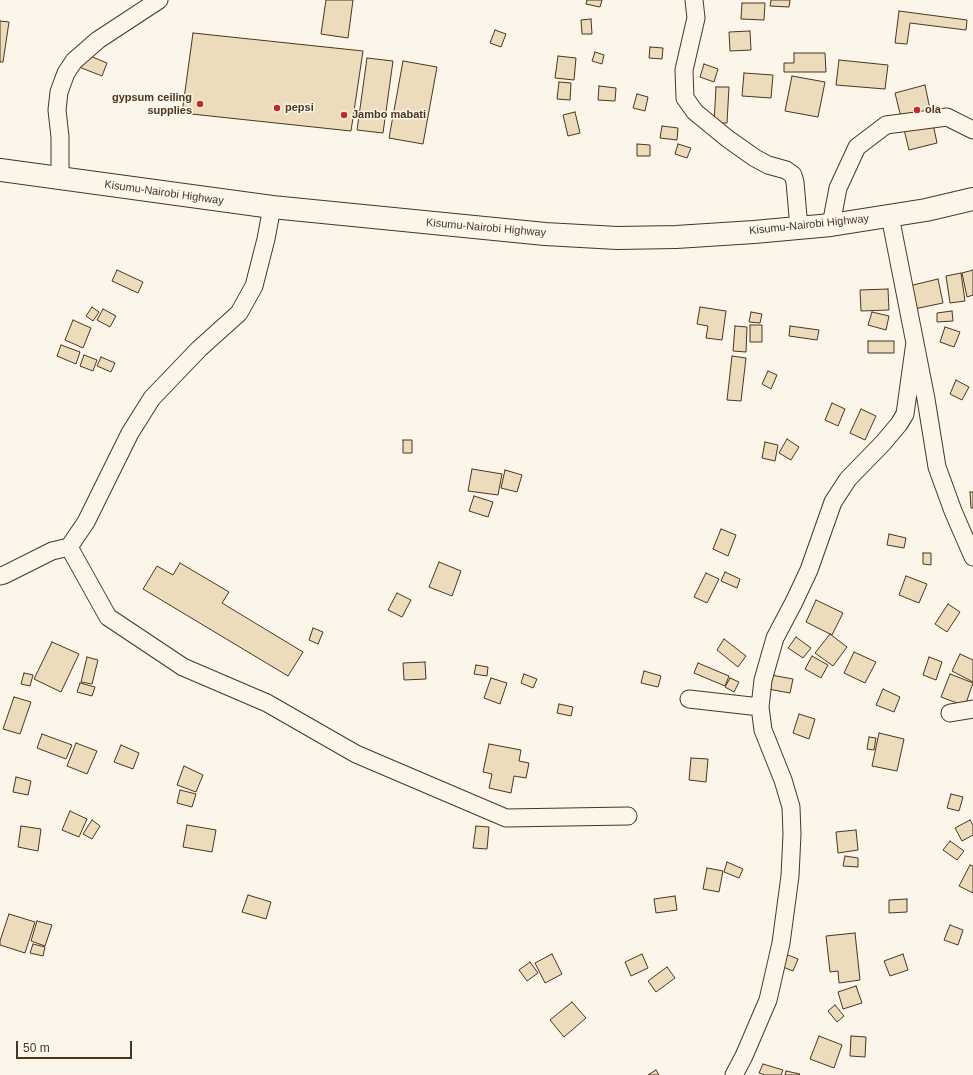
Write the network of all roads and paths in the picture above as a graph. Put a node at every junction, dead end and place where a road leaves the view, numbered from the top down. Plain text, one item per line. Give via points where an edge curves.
1 (159, 0) edge
2 (694, 0) edge
3 (973, 130) edge
4 (0, 170) edge
5 (60, 179) junction
6 (973, 199) edge
7 (272, 207) junction
8 (890, 216) junction
9 (831, 225) junction
10 (799, 228) junction
11 (914, 342) junction
12 (69, 547) junction
13 (973, 557) edge
14 (0, 576) edge
15 (689, 699) dead end
16 (760, 707) junction
17 (973, 709) edge
18 (950, 713) dead end
19 (628, 816) dead end
20 (734, 1075) edge

1 - 5 street via 98,40 74,61 66,73 57,110
2 - 10 street via 696,18 684,70 685,98 695,112 728,139 755,158 793,175
3 - 9 street via 948,117 886,125 857,147 838,188
4 - 5 highway, Kisumu-Nairobi Highway
5 - 7 highway, Kisumu-Nairobi Highway
6 - 8 highway, Kisumu-Nairobi Highway
7 - 10 highway, Kisumu-Nairobi Highway via 545,234 617,238
7 - 12 street via 254,286 239,313 198,349 152,398 130,433 86,522
8 - 9 highway, Kisumu-Nairobi Highway
8 - 11 street
9 - 10 highway, Kisumu-Nairobi Highway
11 - 13 street via 937,467 952,511
11 - 16 street via 905,414 883,443 848,479 834,502 809,570 775,638 763,680
12 - 14 street via 52,551
12 - 19 street via 108,617 183,667 267,703 356,754 506,818
15 - 16 street
16 - 20 street via 763,730 791,807 790,876 781,943 768,1000
17 - 18 street

